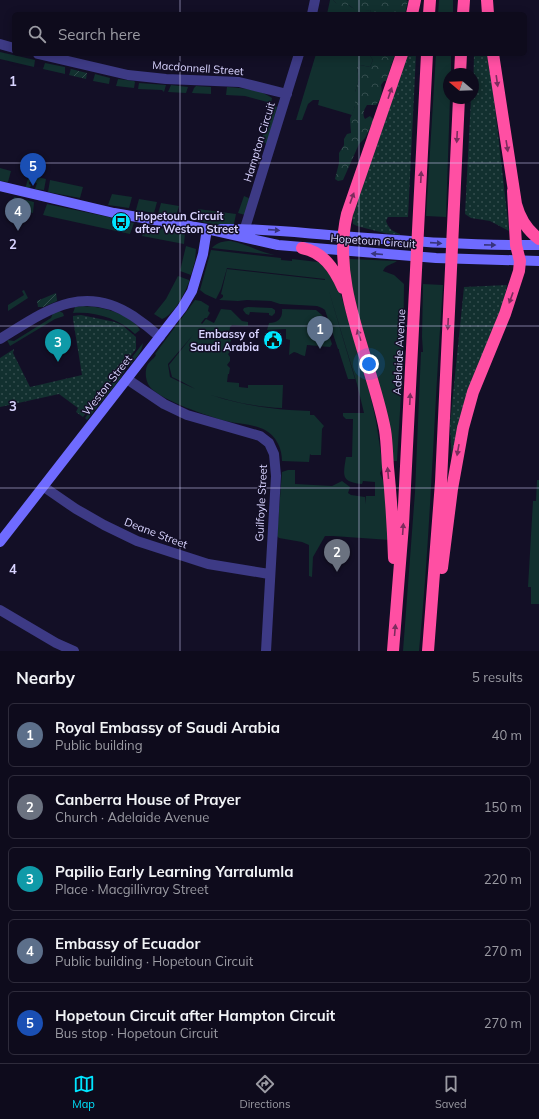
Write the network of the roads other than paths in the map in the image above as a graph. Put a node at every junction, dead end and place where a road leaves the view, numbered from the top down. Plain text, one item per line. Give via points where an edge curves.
1 (315, 0) edge
2 (414, 0) edge
3 (430, 0) edge
4 (464, 0) edge
5 (487, 0) edge
6 (312, 12) edge
7 (412, 12) edge
8 (429, 12) edge
9 (463, 12) edge
10 (488, 12) edge
11 (0, 44) edge
12 (12, 47) edge
13 (47, 56) edge
14 (298, 56) edge
15 (401, 56) edge
16 (427, 56) edge
17 (461, 56) edge
18 (493, 56) edge
19 (460, 68) edge
20 (287, 94) junction
21 (459, 104) edge
22 (0, 186) edge
23 (513, 191) junction
24 (207, 229) junction
25 (244, 234) junction
26 (344, 236) junction
27 (539, 239) edge
28 (516, 245) junction
29 (539, 245) edge
30 (302, 248) junction
31 (344, 251) junction
32 (520, 261) junction
33 (539, 261) edge
34 (350, 306) junction
35 (160, 337) junction
36 (0, 339) edge
37 (127, 379) junction
38 (44, 487) junction
39 (0, 542) edge
40 (270, 574) junction
41 (396, 609) junction
42 (0, 610) edge
43 (74, 651) edge
44 (266, 651) edge
45 (393, 651) edge
46 (428, 651) edge

1 - 6 street
2 - 7 highway
3 - 8 highway
4 - 9 highway
5 - 10 highway
11 - 12 street
13 - 20 street, Macdonnell Street via 128,74 166,79 239,82
14 - 20 street, Hampton Circuit
26 -> 15 highway via 347,214
41 -> 16 highway, Adelaide Avenue via 403,524
17 - 19 highway
18 -> 23 highway
20 - 25 street, Hampton Circuit
21 -> 46 highway via 441,482
22 - 24 main road, Hopetoun Circuit via 114,213
23 - 27 highway via 521,218
23 - 28 highway
24 - 25 main road, Hopetoun Circuit
24 - 35 main road, Weston Street via 192,291
25 -> 26 main road, Hopetoun Circuit via 270,229
25 - 30 main road, Hopetoun Circuit via 278,245
26 -> 28 main road, Hopetoun Circuit
26 - 31 highway
28 - 29 main road, Hopetoun Circuit
28 - 32 highway
30 - 31 main road, Hopetoun Circuit
30 - 34 highway via 314,251 328,262 338,277
32 -> 31 main road, Hopetoun Circuit
31 - 34 highway
32 - 33 main road, Hopetoun Circuit
32 -> 46 highway via 514,288 475,386 461,435
41 -> 34 highway via 385,431
35 - 36 street via 126,312 102,302 81,300 55,307
35 - 37 main road, Weston Street
37 - 38 main road, Weston Street
37 - 40 street, Guilfoyle Street via 164,404 187,415 260,436 269,443 276,465
38 - 39 main road, Weston Street
38 - 40 street, Deane Street via 76,509 137,541 208,564
40 - 44 street, Guilfoyle Street
45 -> 41 highway, Adelaide Avenue
42 - 43 street

